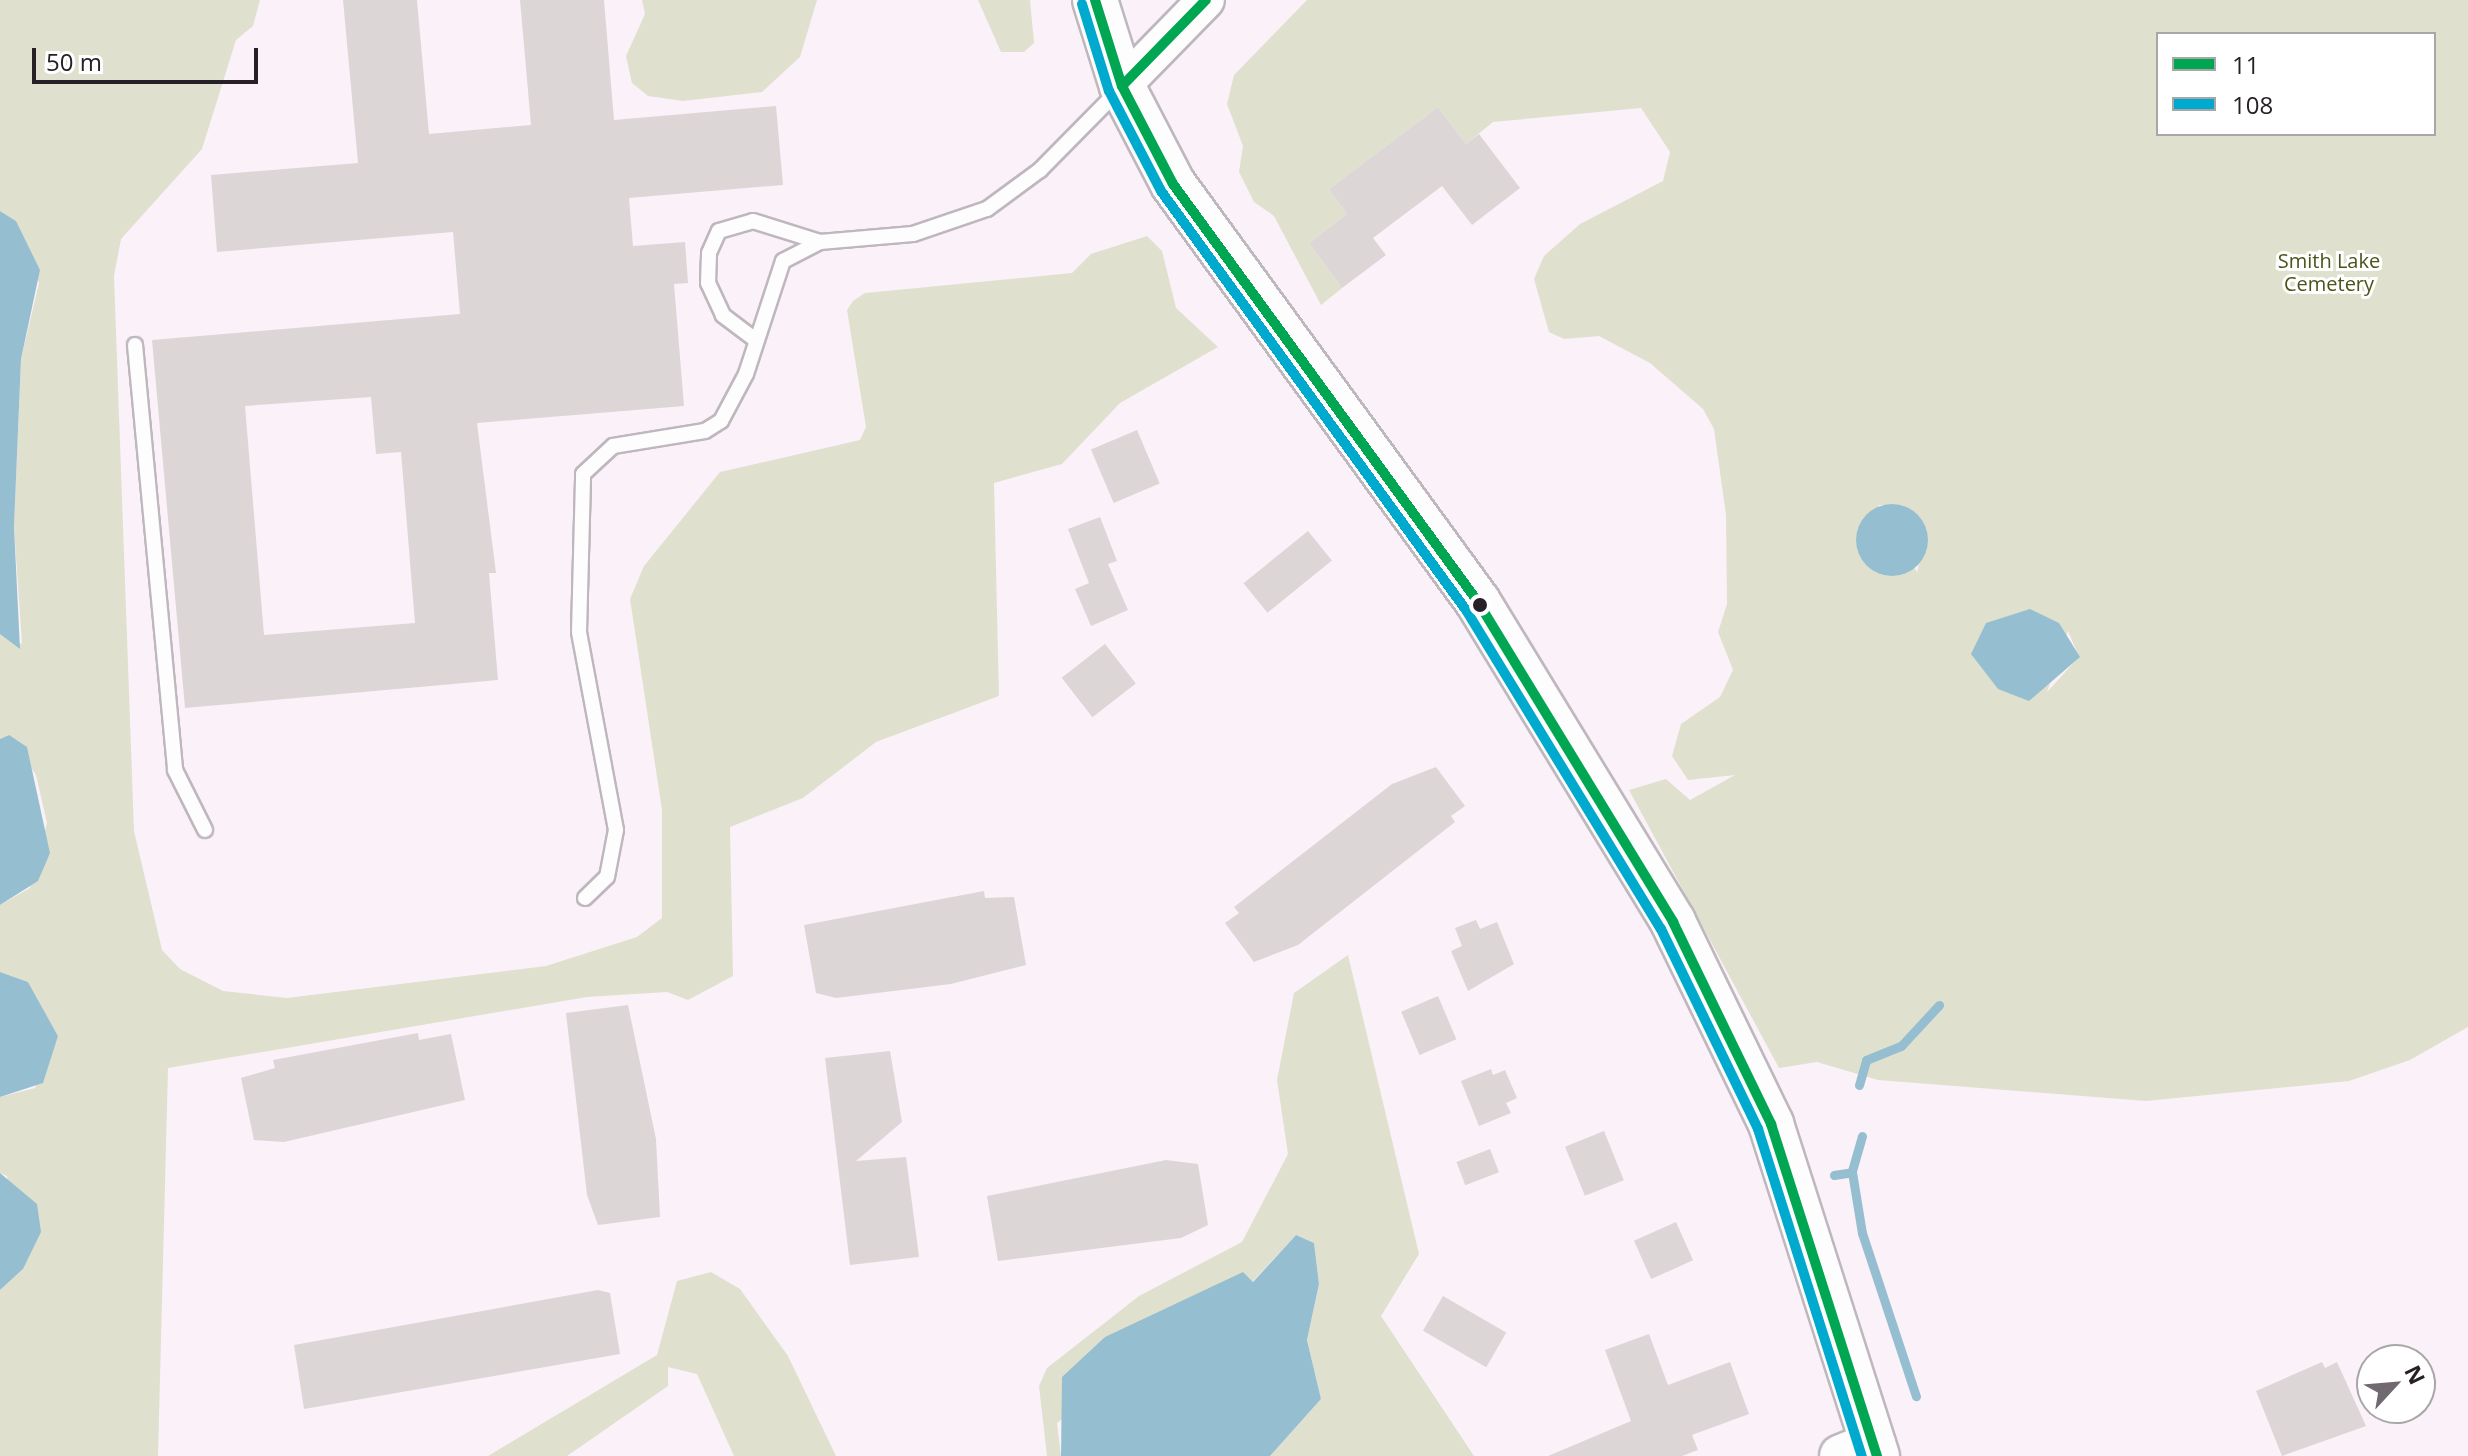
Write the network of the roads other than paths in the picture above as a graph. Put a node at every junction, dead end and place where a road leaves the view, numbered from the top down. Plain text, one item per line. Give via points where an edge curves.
1 (1095, 0) edge
2 (1206, 0) edge
3 (1122, 86) junction
4 (820, 242) junction
5 (753, 338) junction
6 (135, 345) dead end
7 (205, 830) dead end
8 (585, 898) dead end
9 (1864, 1452) edge

1 - 3 main road
2 - 3 street
3 - 4 lane via 1040,170 987,209 940,229
3 - 9 main road via 1206,235 1436,540 1634,851 1771,1124
4 - 5 lane via 783,261
4 - 5 lane via 753,221 719,231 709,253 708,283 723,315
5 - 8 lane via 746,374 721,421 705,431 613,446 583,474 579,632 616,830 607,877
6 - 7 lane via 175,770

